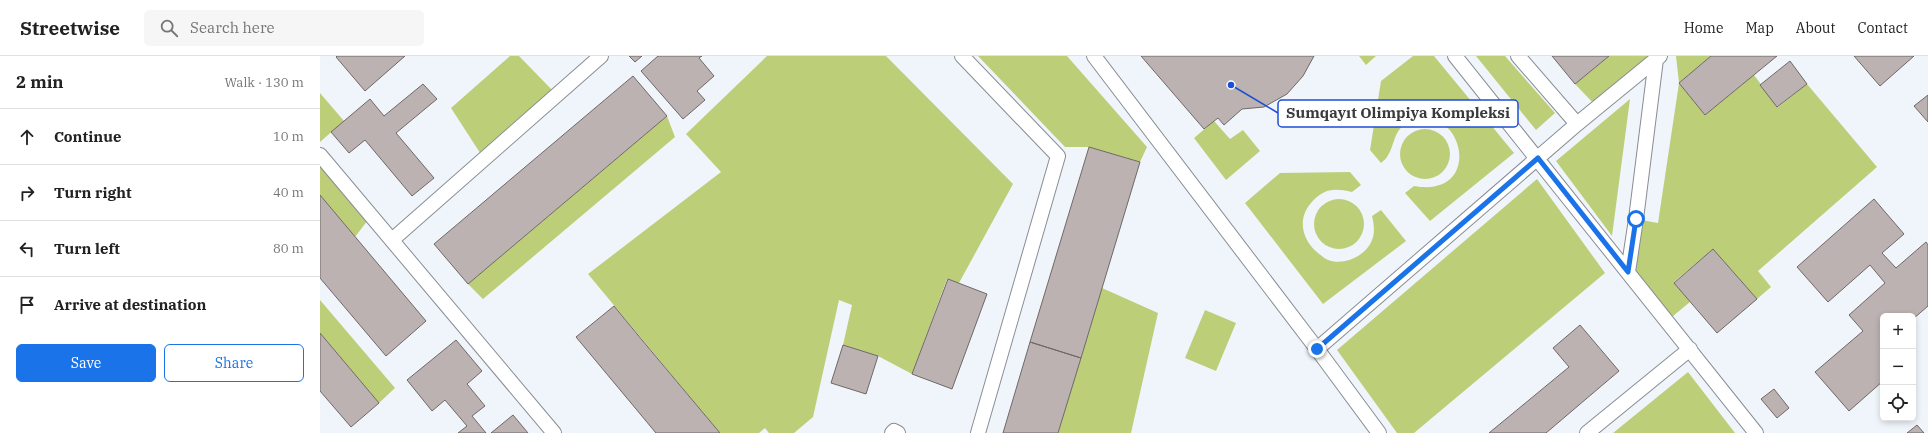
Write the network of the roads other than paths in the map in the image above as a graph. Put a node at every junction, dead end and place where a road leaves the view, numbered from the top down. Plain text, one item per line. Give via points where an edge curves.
1 (601, 56) edge
2 (962, 56) edge
3 (1094, 56) edge
4 (1455, 56) edge
5 (1518, 56) edge
6 (1658, 57) edge
7 (1577, 124) junction
8 (320, 155) edge
9 (1538, 158) junction
10 (392, 240) junction
11 (1628, 272) junction
12 (1317, 349) junction
13 (1690, 350) junction
14 (554, 433) edge
15 (892, 433) edge
16 (898, 433) edge
17 (978, 433) edge
18 (1379, 433) edge
19 (1587, 433) edge
20 (1756, 433) edge

1 - 10 lane
2 - 17 lane via 1058,156
3 - 12 lane
4 - 9 lane
5 - 7 lane
6 - 7 lane
6 - 11 lane
7 - 9 lane
8 - 10 lane
9 - 11 lane
9 - 12 lane
10 - 14 lane
11 - 13 lane
12 - 18 lane
13 - 19 lane
13 - 20 lane
15 - 16 lane

